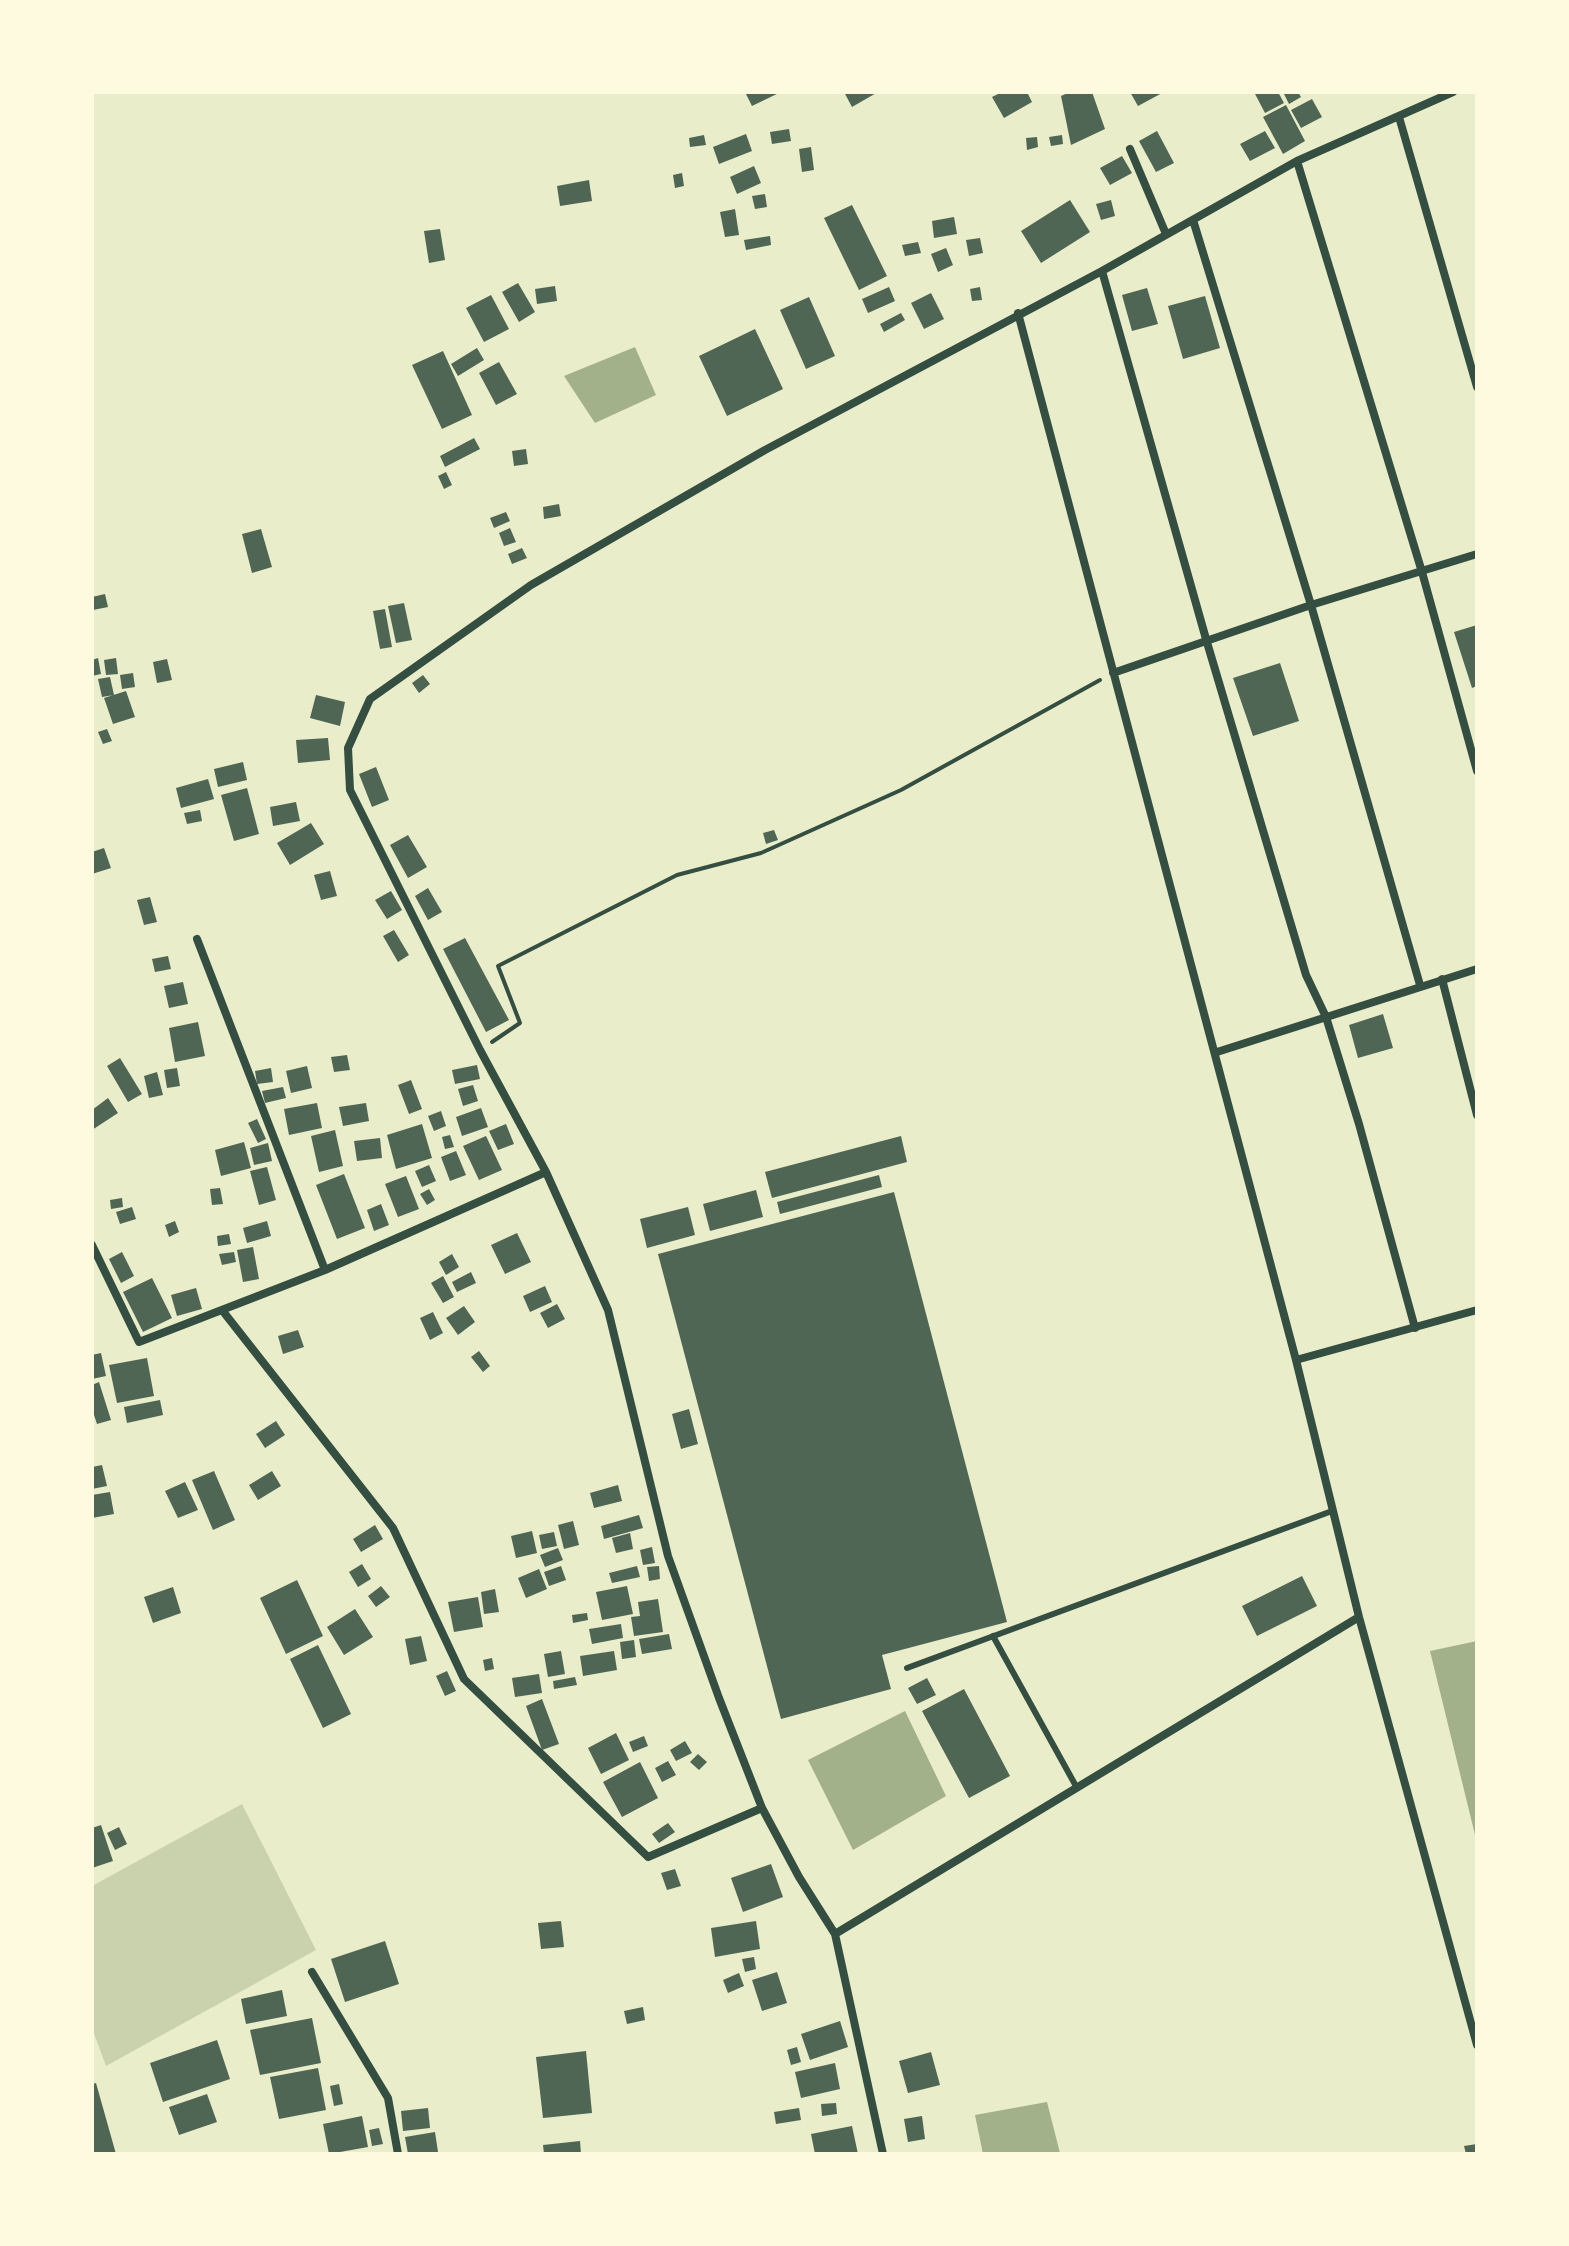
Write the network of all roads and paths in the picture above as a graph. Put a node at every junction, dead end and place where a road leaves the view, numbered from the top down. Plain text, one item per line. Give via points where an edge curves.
1 (1453, 92) edge
2 (1399, 117) junction
3 (1130, 149) dead end
4 (1297, 161) junction
5 (1193, 220) junction
6 (1166, 234) junction
7 (1102, 271) junction
8 (1018, 313) junction
9 (1477, 387) edge
10 (1477, 554) edge
11 (1422, 572) junction
12 (1311, 605) junction
13 (1206, 639) junction
14 (1113, 673) junction
15 (1477, 771) edge
16 (197, 939) dead end
17 (1477, 969) edge
18 (1442, 979) junction
19 (1420, 985) junction
20 (1326, 1017) junction
21 (480, 1050) junction
22 (1217, 1052) junction
23 (1477, 1115) edge
24 (546, 1172) junction
25 (92, 1245) edge
26 (325, 1270) junction
27 (222, 1310) junction
28 (1477, 1310) edge
29 (1415, 1328) junction
30 (1296, 1360) junction
31 (1332, 1511) junction
32 (1359, 1617) junction
33 (993, 1636) junction
34 (907, 1668) dead end
35 (1077, 1788) junction
36 (762, 1808) junction
37 (835, 1934) junction
38 (312, 1972) dead end
39 (1477, 2045) edge
40 (398, 2154) edge
41 (883, 2154) edge

1 - 2 street
2 - 4 street
2 - 9 street
3 - 6 street
4 - 5 street
4 - 11 street
5 - 6 street
5 - 12 street
6 - 7 street
7 - 8 street
7 - 13 street
8 - 14 street
8 - 21 street via 531,585 370,699 348,748 350,790
10 - 11 street
11 - 12 street
11 - 15 street
12 - 13 street
12 - 19 street
13 - 14 street
13 - 20 street via 1306,975
14 - 21 path via 901,790 761,853 677,875 498,966 520,1023
14 - 22 street
16 - 26 street
17 - 18 street
18 - 19 street
18 - 23 street
19 - 20 street
20 - 22 street
20 - 29 street
21 - 24 street
22 - 30 street
24 - 26 street
24 - 36 street via 608,1310 668,1556
25 - 27 street via 139,1342
26 - 27 street
27 - 36 street via 393,1528 464,1679 648,1857
28 - 29 street
29 - 30 street
30 - 31 street
31 - 32 street
31 - 33 lane
32 - 35 street
32 - 39 street
33 - 34 lane
33 - 35 lane
35 - 37 street
36 - 37 street
37 - 41 street
38 - 40 street via 388,2098

